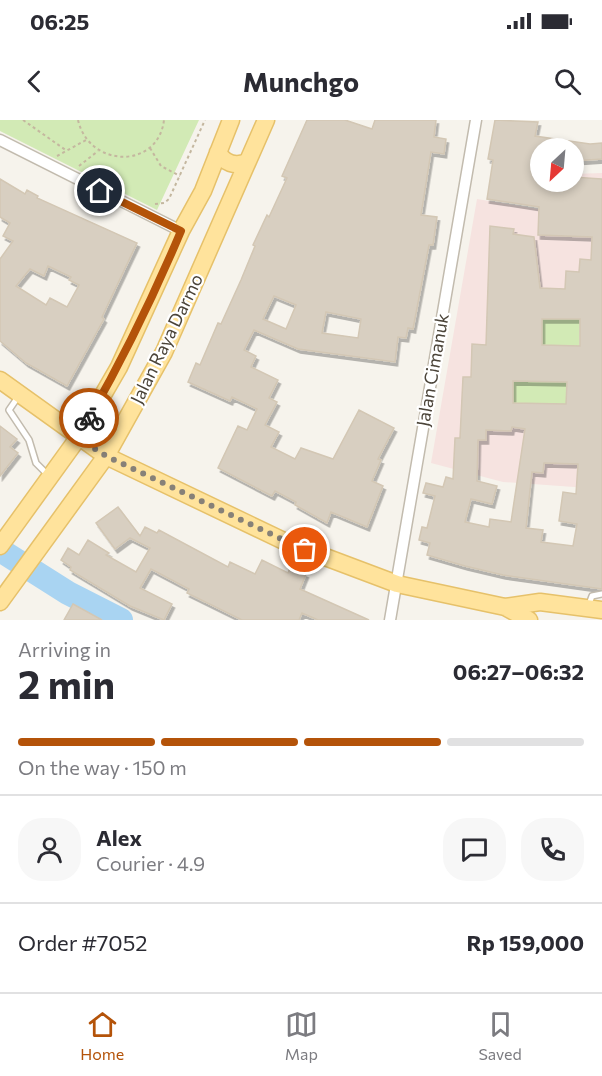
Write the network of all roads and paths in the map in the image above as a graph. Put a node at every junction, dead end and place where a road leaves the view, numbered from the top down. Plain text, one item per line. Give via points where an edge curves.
1 (23, 120) edge
2 (78, 120) edge
3 (164, 120) edge
4 (205, 120) edge
5 (231, 120) edge
6 (266, 120) edge
7 (476, 120) edge
8 (0, 140) edge
9 (86, 140) junction
10 (150, 147) junction
11 (67, 151) junction
12 (98, 151) junction
13 (218, 152) junction
14 (247, 162) junction
15 (44, 164) junction
16 (180, 176) junction
17 (80, 181) junction
18 (203, 191) junction
19 (151, 204) dead end
20 (227, 205) junction
21 (181, 231) junction
22 (0, 380) edge
23 (20, 395) junction
24 (78, 438) junction
25 (106, 456) junction
26 (51, 477) junction
27 (0, 546) edge
28 (397, 584) junction
29 (602, 594) edge
30 (0, 602) edge
31 (505, 607) junction
32 (595, 609) edge
33 (390, 620) edge
34 (529, 620) edge

1 - 11 path
2 - 9 path
3 - 10 path
4 - 16 path
5 - 13 main road, Jalan Raya Darmo
6 - 14 main road, Jalan Raya Darmo
7 - 28 street, Jalan Cimanuk
8 - 15 street
9 - 11 path
9 - 12 path
10 - 12 path via 119,157
10 - 16 path via 161,166
11 - 15 path
12 - 17 path via 78,167
13 - 14 main road via 228,163
13 - 18 main road, Jalan Raya Darmo
14 - 20 main road, Jalan Raya Darmo
15 - 17 street
16 - 19 path via 169,199
17 - 21 street
18 - 20 main road via 219,189 227,196
18 - 21 main road, Jalan Raya Darmo
20 - 25 main road, Jalan Raya Darmo via 164,352
21 - 24 main road, Jalan Raya Darmo via 119,367
22 - 23 main road
23 - 24 main road
23 - 26 lane via 9,410 10,415 25,432 36,463
24 - 25 main road
24 - 26 main road, Jalan Raya Darmo
25 - 28 main road via 288,543
25 - 30 main road, Jalan Raya Darmo
26 - 27 main road, Jalan Raya Darmo
28 - 31 main road
28 - 33 street, Jalan Cimanuk
29 - 32 lane via 592,596
31 - 32 main road via 540,603
31 - 34 main road

